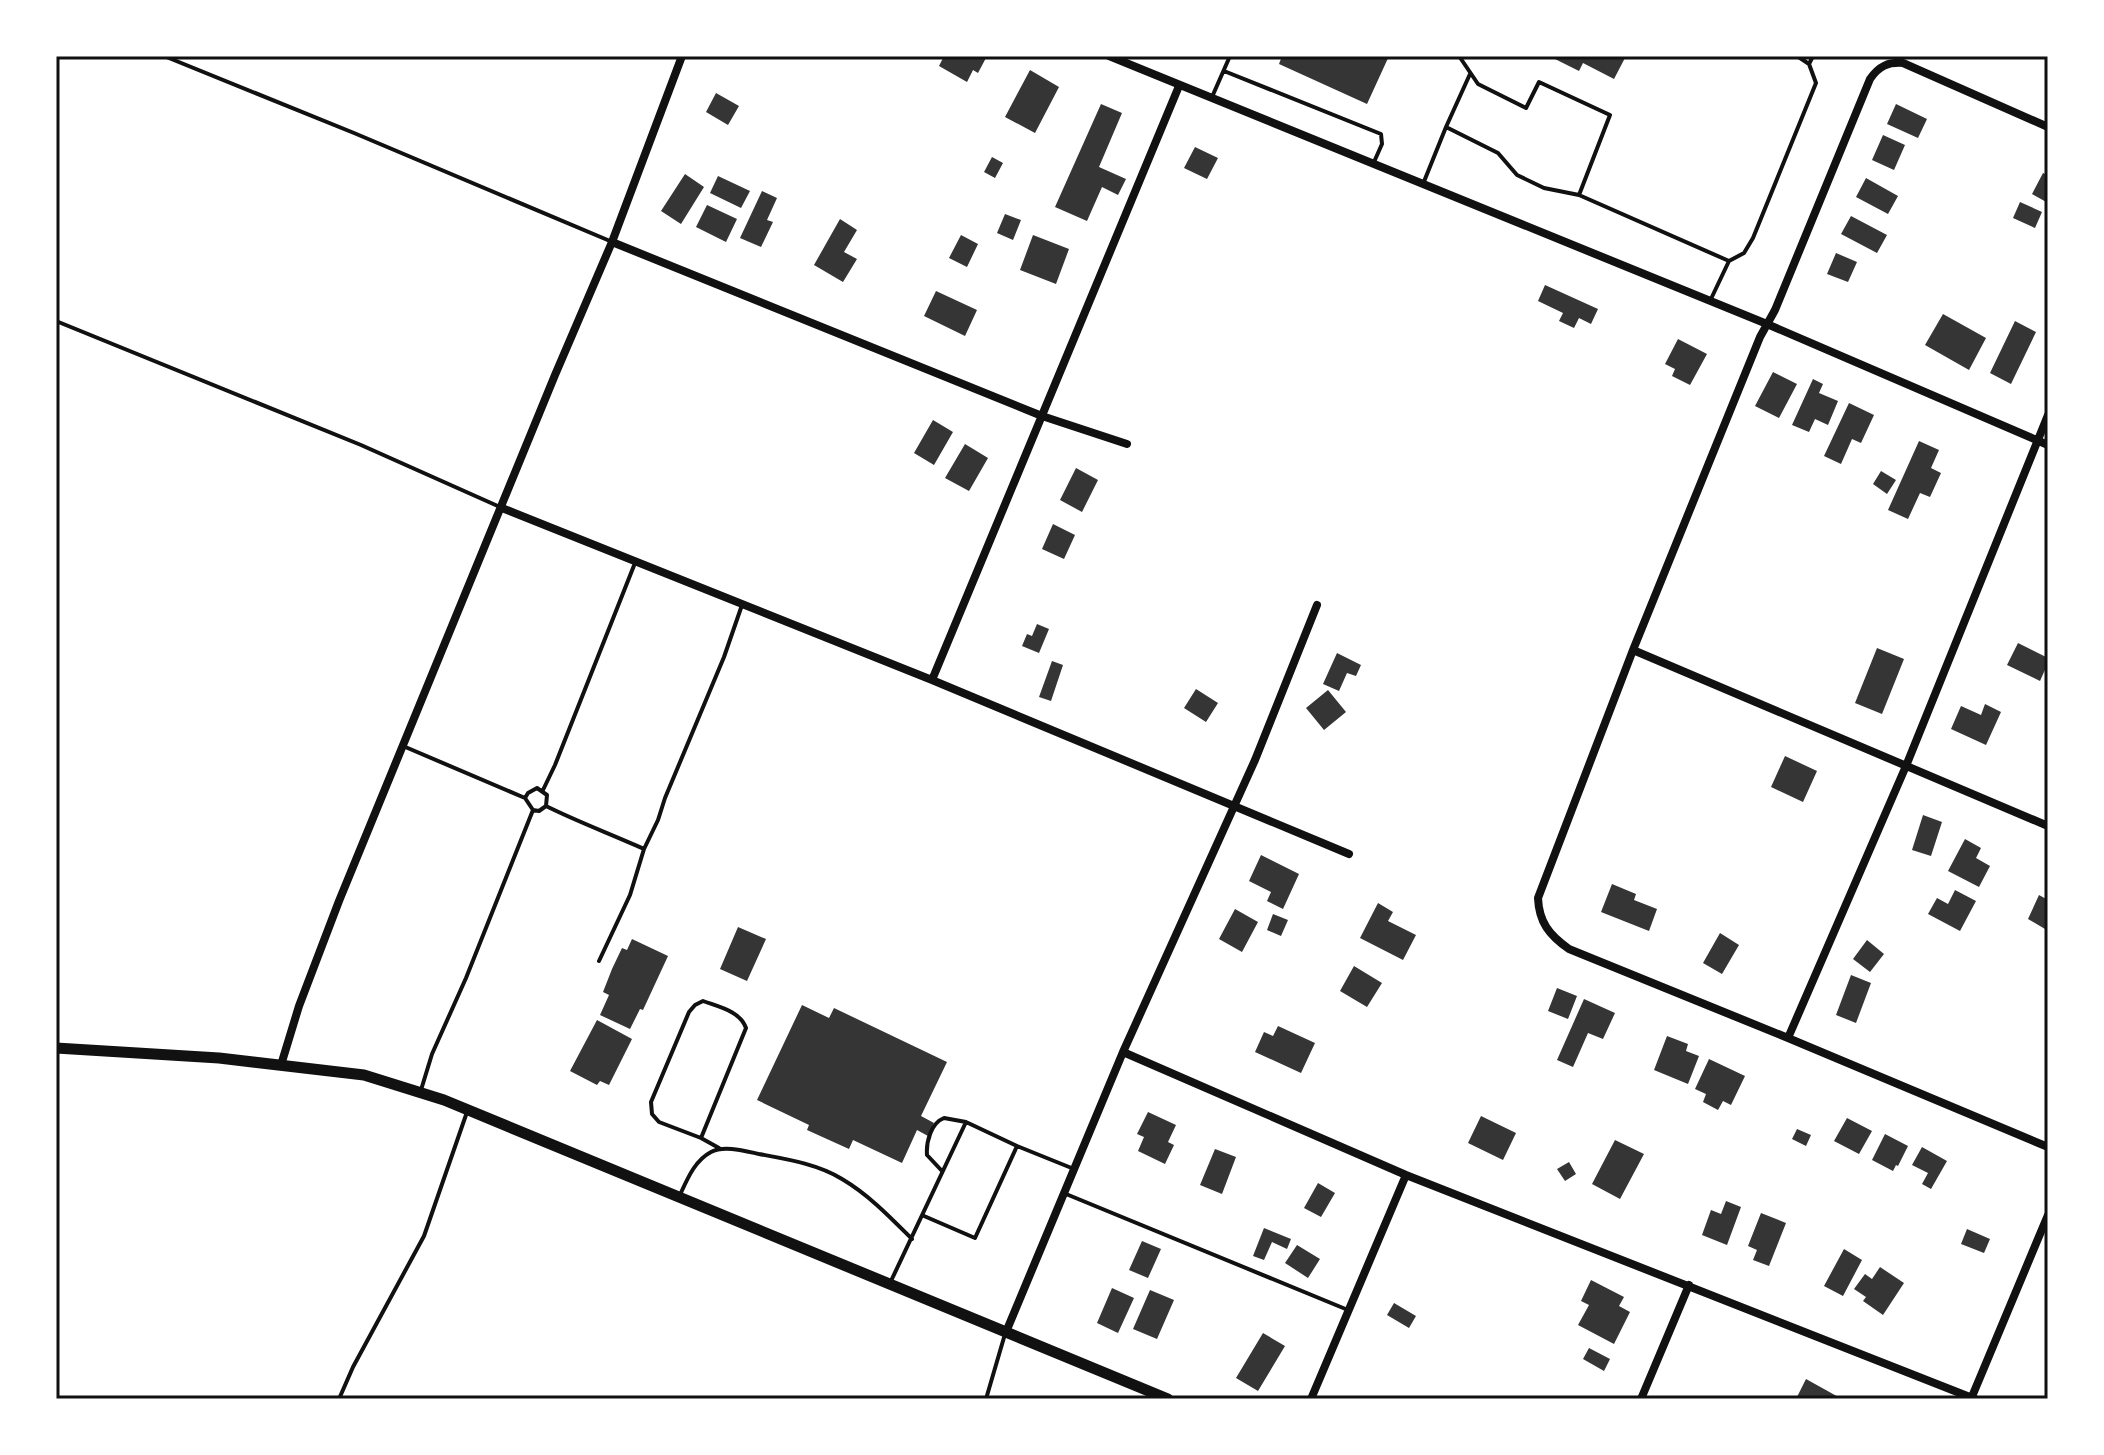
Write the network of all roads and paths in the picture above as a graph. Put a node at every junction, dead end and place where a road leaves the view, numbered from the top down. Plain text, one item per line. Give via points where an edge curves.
1 (164, 56) edge
2 (682, 56) edge
3 (1109, 56) edge
4 (1230, 56) edge
5 (1459, 56) edge
6 (1797, 56) edge
7 (1813, 56) edge
8 (1809, 64) junction
9 (1224, 71) junction
10 (1470, 74) junction
11 (1179, 86) junction
12 (1212, 97) junction
13 (1446, 127) junction
14 (2048, 127) edge
15 (1373, 164) junction
16 (1422, 185) junction
17 (1579, 195) junction
18 (612, 242) junction
19 (1729, 261) junction
20 (1710, 301) junction
21 (56, 321) edge
22 (1767, 324) junction
23 (2048, 415) edge
24 (1042, 416) junction
25 (2036, 441) junction
26 (1127, 444) dead end
27 (2048, 445) edge
28 (502, 508) junction
29 (635, 561) junction
30 (742, 604) junction
31 (1317, 605) dead end
32 (1633, 650) junction
33 (932, 680) junction
34 (403, 746) junction
35 (1906, 766) junction
36 (543, 790) junction
37 (525, 798) junction
38 (546, 806) junction
39 (1234, 807) junction
40 (533, 810) junction
41 (2048, 826) edge
42 (644, 849) junction
43 (1349, 854) dead end
44 (599, 961) dead end
45 (1788, 1038) junction
46 (56, 1048) edge
47 (1123, 1052) junction
48 (281, 1065) junction
49 (421, 1093) junction
50 (468, 1110) junction
51 (966, 1122) junction
52 (701, 1138) junction
53 (1017, 1146) junction
54 (2048, 1147) edge
55 (719, 1148) junction
56 (1074, 1169) junction
57 (942, 1171) junction
58 (1406, 1175) junction
59 (1064, 1193) junction
60 (679, 1197) junction
61 (2048, 1215) edge
62 (924, 1216) junction
63 (912, 1239) junction
64 (890, 1284) junction
65 (1689, 1285) junction
66 (1348, 1310) junction
67 (1006, 1332) junction
68 (1973, 1398) edge
69 (339, 1399) edge
70 (986, 1399) edge
71 (1168, 1399) edge
72 (1311, 1399) edge
73 (1641, 1399) edge

1 - 18 lane
2 - 18 street
3 - 11 street
4 - 9 lane
5 - 10 lane
6 - 8 lane
7 - 8 lane
8 - 19 lane via 1816,83 1753,238 1744,253
9 - 12 lane
9 - 15 lane via 1381,134
10 - 13 lane
10 - 17 lane via 1478,84 1526,108 1539,82 1610,115
11 - 12 street
11 - 24 street
12 - 15 street
13 - 16 lane
13 - 17 lane via 1498,153 1517,175 1544,188
14 - 22 street via 1903,63 1879,68
15 - 16 street
16 - 20 street
17 - 19 lane
18 - 24 street
18 - 28 street
19 - 20 lane
20 - 22 street
21 - 28 lane
22 - 25 street
22 - 32 street
23 - 25 street
24 - 26 street
24 - 33 street
25 - 27 street
25 - 35 street
28 - 29 street
28 - 34 street
29 - 30 street
29 - 36 lane
30 - 33 street
30 - 42 lane
31 - 39 street
32 - 35 street
32 - 45 street via 1538,898 1539,914 1546,929 1569,949
33 - 39 street
34 - 37 lane
34 - 48 street via 339,901
35 - 41 street
35 - 45 street
36 - 37 lane via 532,790
36 - 38 lane
37 - 40 lane
38 - 40 lane
38 - 42 lane
39 - 43 street
39 - 47 street
40 - 49 lane via 432,1054
42 - 44 lane via 630,895
45 - 54 street
46 - 48 main road
47 - 56 street
47 - 58 street
48 - 49 main road via 364,1075
49 - 50 main road
50 - 60 main road
50 - 69 lane via 424,1236
51 - 53 lane
51 - 57 lane
51 - 57 lane via 944,1118 935,1124 927,1155
52 - 52 lane via 659,1122 651,1102 689,1012 703,1001 737,1014 746,1028
52 - 55 lane
53 - 56 lane
53 - 62 lane via 975,1238
55 - 60 lane via 696,1164
55 - 63 lane via 797,1162 840,1177
56 - 59 street
57 - 62 lane
58 - 65 street
58 - 66 street
59 - 66 lane
59 - 67 street
60 - 64 main road
61 - 68 street
62 - 63 lane
63 - 64 lane
64 - 67 main road
65 - 68 street
65 - 73 street
66 - 72 street
67 - 70 lane
67 - 71 main road

